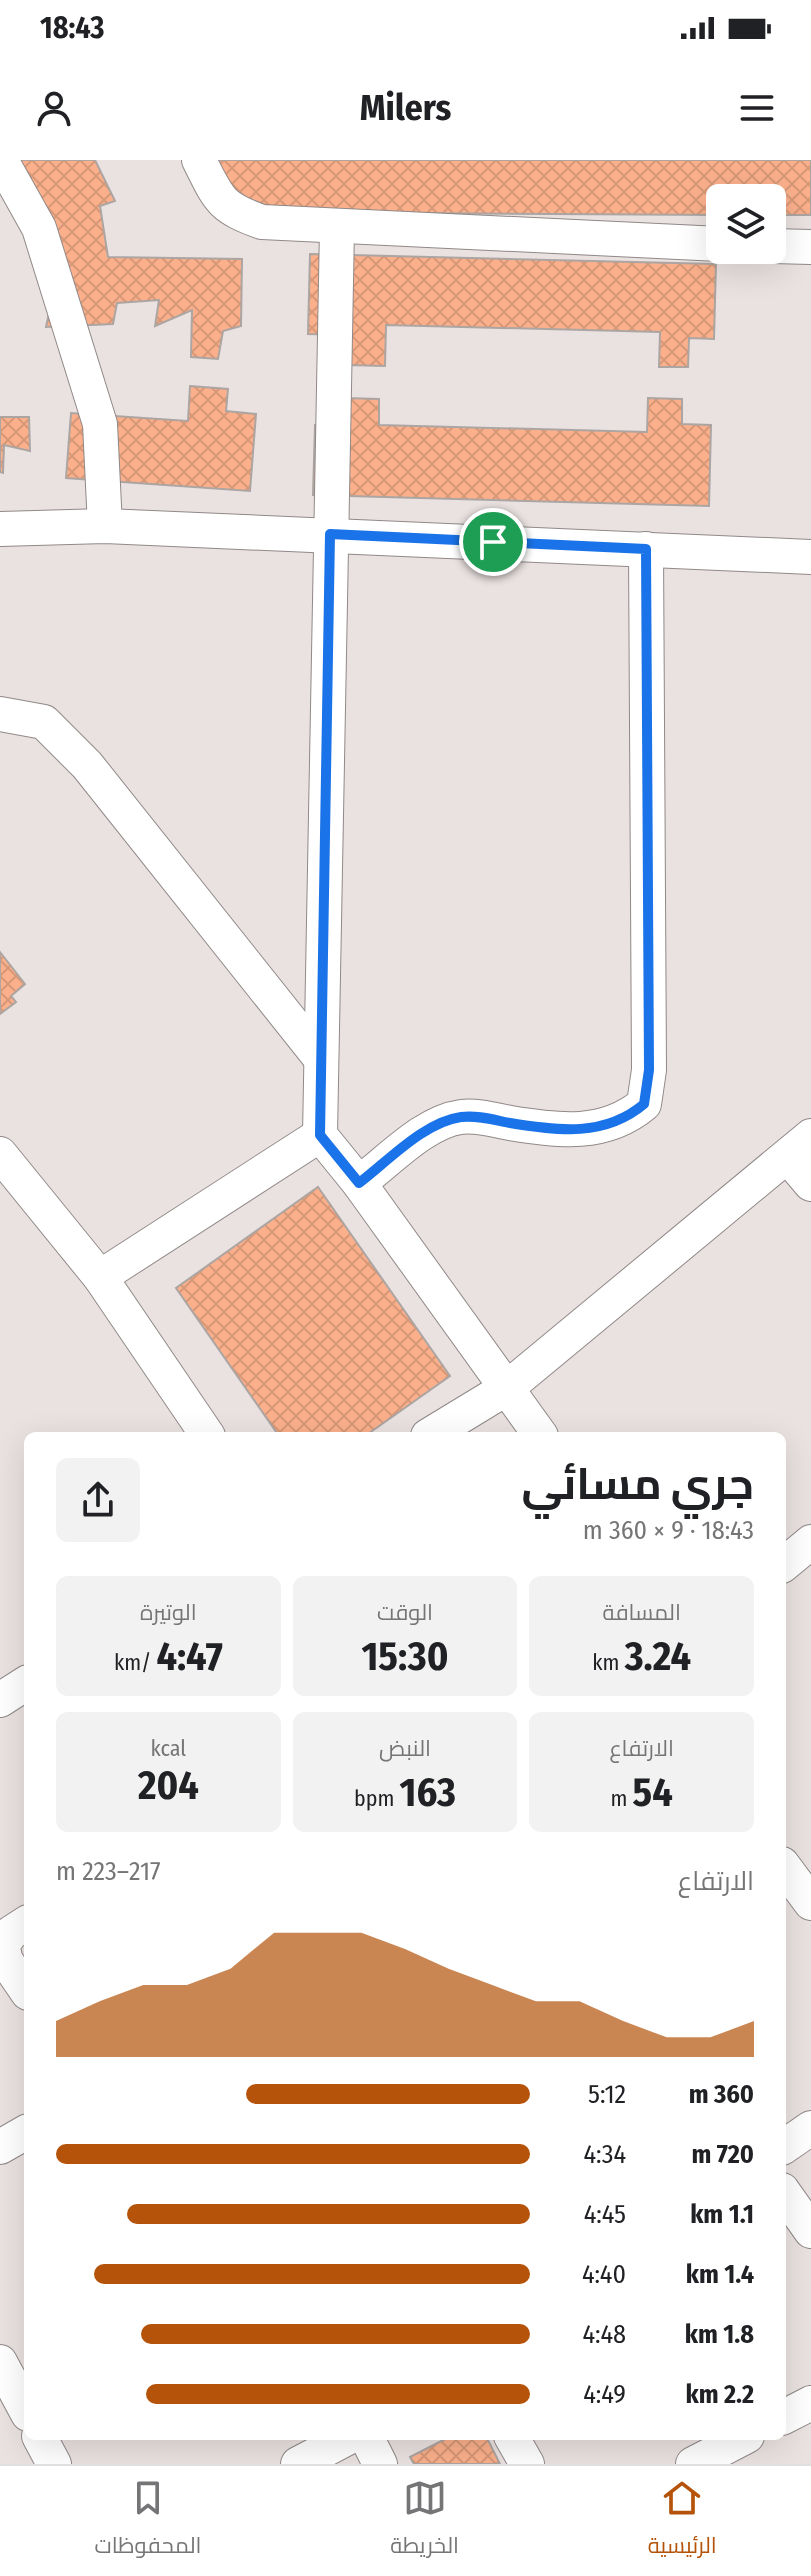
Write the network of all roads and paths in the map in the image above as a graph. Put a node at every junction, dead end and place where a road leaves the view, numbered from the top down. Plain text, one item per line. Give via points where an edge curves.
1 (1, 160) edge
2 (199, 160) edge
3 (337, 228) junction
4 (706, 243) edge
5 (786, 246) edge
6 (811, 247) edge
7 (105, 526) junction
8 (0, 529) edge
9 (330, 534) junction
10 (646, 549) junction
11 (811, 557) edge
12 (0, 714) edge
13 (321, 1059) junction
14 (320, 1135) junction
15 (800, 1147) edge
16 (0, 1154) edge
17 (359, 1183) junction
18 (811, 1184) edge
19 (100, 1277) junction
20 (507, 1388) junction
21 (205, 1432) edge
22 (435, 1432) edge
23 (538, 1432) edge
24 (811, 1542) edge
25 (786, 1563) edge
26 (24, 1685) edge
27 (0, 1700) edge
28 (786, 1869) edge
29 (811, 1903) edge
30 (24, 1925) edge
31 (24, 1987) edge
32 (811, 2128) edge
33 (24, 2133) edge
34 (786, 2145) edge
35 (0, 2147) edge
36 (786, 2199) edge
37 (798, 2226) edge
38 (0, 2362) edge
39 (24, 2400) edge
40 (811, 2403) edge
41 (786, 2416) edge
42 (41, 2440) edge
43 (343, 2440) edge
44 (368, 2440) edge
45 (513, 2440) edge
46 (739, 2440) edge
47 (54, 2464) edge
48 (298, 2464) edge
49 (380, 2464) edge
50 (527, 2464) edge
51 (693, 2464) edge

1 - 7 street via 39,228 100,424
2 - 3 street via 230,211 262,222
3 - 4 street
3 - 9 street
5 - 6 street
7 - 8 street
7 - 9 street
9 - 10 street
9 - 13 street
10 - 11 street
10 - 17 street via 649,1070 644,1104 626,1119 598,1129 544,1128 478,1117 438,1123
12 - 13 street via 44,722 87,765
13 - 14 street
14 - 17 street
14 - 19 street
15 - 18 street
15 - 20 street
16 - 19 street
17 - 20 street
19 - 21 street
20 - 22 street
20 - 23 street
24 - 25 street
26 - 27 street
28 - 29 street
30 - 31 street via 2,1945
32 - 34 street
33 - 35 street
36 - 37 street
38 - 39 street
40 - 41 street
42 - 47 street
43 - 48 street
44 - 49 street
45 - 50 street
46 - 51 street

